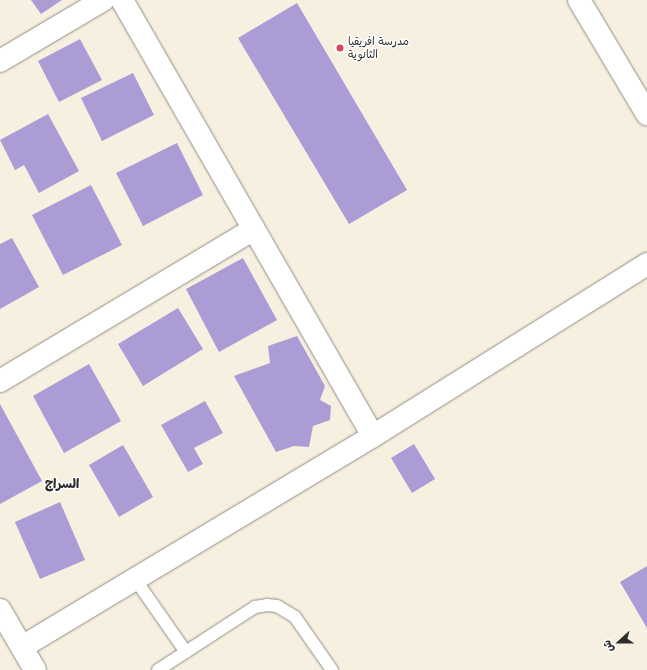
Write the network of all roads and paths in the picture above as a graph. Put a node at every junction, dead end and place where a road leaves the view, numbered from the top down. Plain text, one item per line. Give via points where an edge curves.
1 (103, 0) edge
2 (122, 0) edge
3 (579, 0) edge
4 (0, 61) edge
5 (647, 114) edge
6 (254, 230) junction
7 (647, 264) edge
8 (0, 381) edge
9 (373, 436) junction
10 (135, 579) junction
11 (0, 610) edge
12 (22, 647) junction
13 (186, 652) junction
14 (35, 670) edge
15 (158, 670) edge
16 (332, 670) edge

1 - 4 street
2 - 6 street
3 - 5 street
6 - 8 street
6 - 9 street
7 - 9 street
9 - 10 street
10 - 12 street
10 - 13 lane
11 - 12 street
12 - 14 street
13 - 15 lane
13 - 16 lane via 255,607 277,606 305,629

